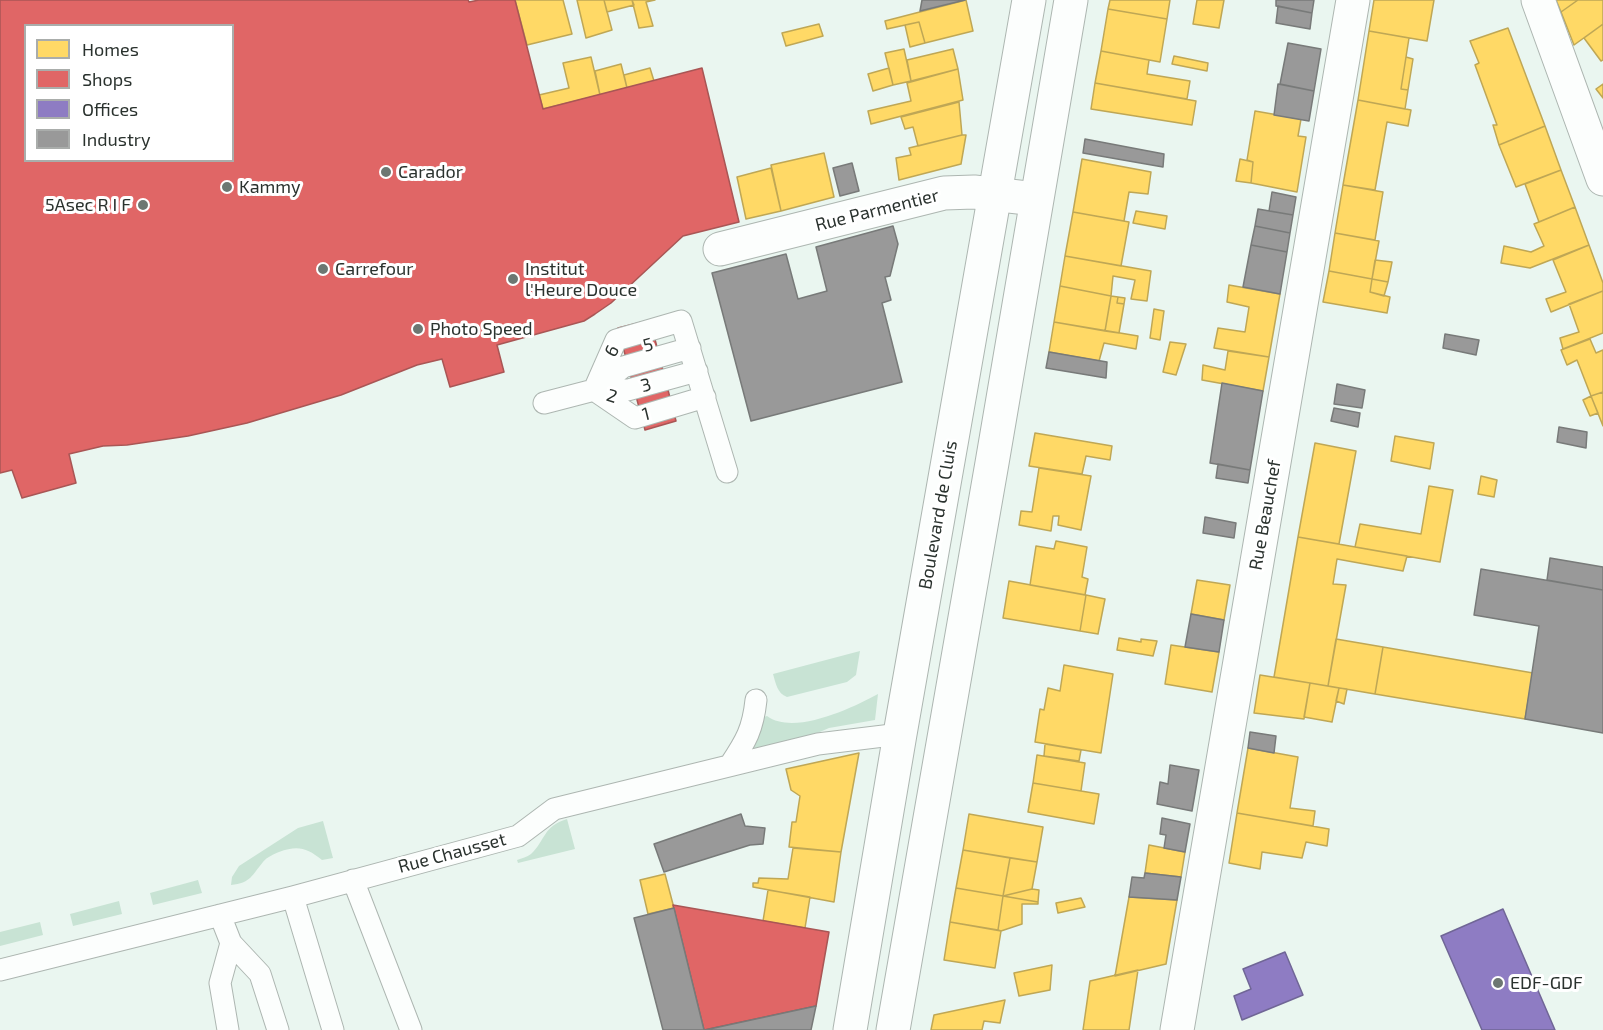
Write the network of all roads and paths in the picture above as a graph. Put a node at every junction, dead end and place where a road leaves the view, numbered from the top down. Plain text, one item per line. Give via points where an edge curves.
1 (1029, 0) edge
2 (1071, 0) edge
3 (1353, 0) edge
4 (1538, 0) edge
5 (1603, 179) edge
6 (996, 194) junction
7 (1036, 199) junction
8 (720, 249) dead end
9 (701, 384) junction
10 (594, 390) junction
11 (544, 403) dead end
12 (728, 472) dead end
13 (756, 700) dead end
14 (900, 734) junction
15 (730, 765) junction
16 (353, 880) junction
17 (293, 897) junction
18 (220, 915) junction
19 (231, 943) junction
20 (0, 970) edge
21 (228, 1030) edge
22 (278, 1030) edge
23 (333, 1030) edge
24 (411, 1030) edge
25 (850, 1030) edge
26 (893, 1030) edge
27 (1177, 1030) edge

1 - 6 main road, Boulevard de Cluis
2 - 7 main road
3 - 27 main road, Rue Beauchef
4 - 5 main road
6 - 7 main road, Rue Parmentier
6 - 8 main road, Rue Parmentier via 944,193
6 - 14 main road, Boulevard de Cluis
7 - 26 main road
9 - 10 lane, 1 via 635,418
9 - 10 lane via 685,335 623,367
9 - 12 lane
10 - 11 lane
13 - 15 lane via 750,731
14 - 15 lane, Rue Chausset via 818,744
14 - 25 main road, Boulevard de Cluis
15 - 16 lane, Rue Chausset via 554,809 518,836
16 - 17 lane, Rue Chausset
16 - 24 lane
17 - 18 lane, Rue Chausset
17 - 23 lane
18 - 19 lane
18 - 20 lane, Rue Chausset
19 - 21 lane via 220,983
19 - 22 lane via 260,974

